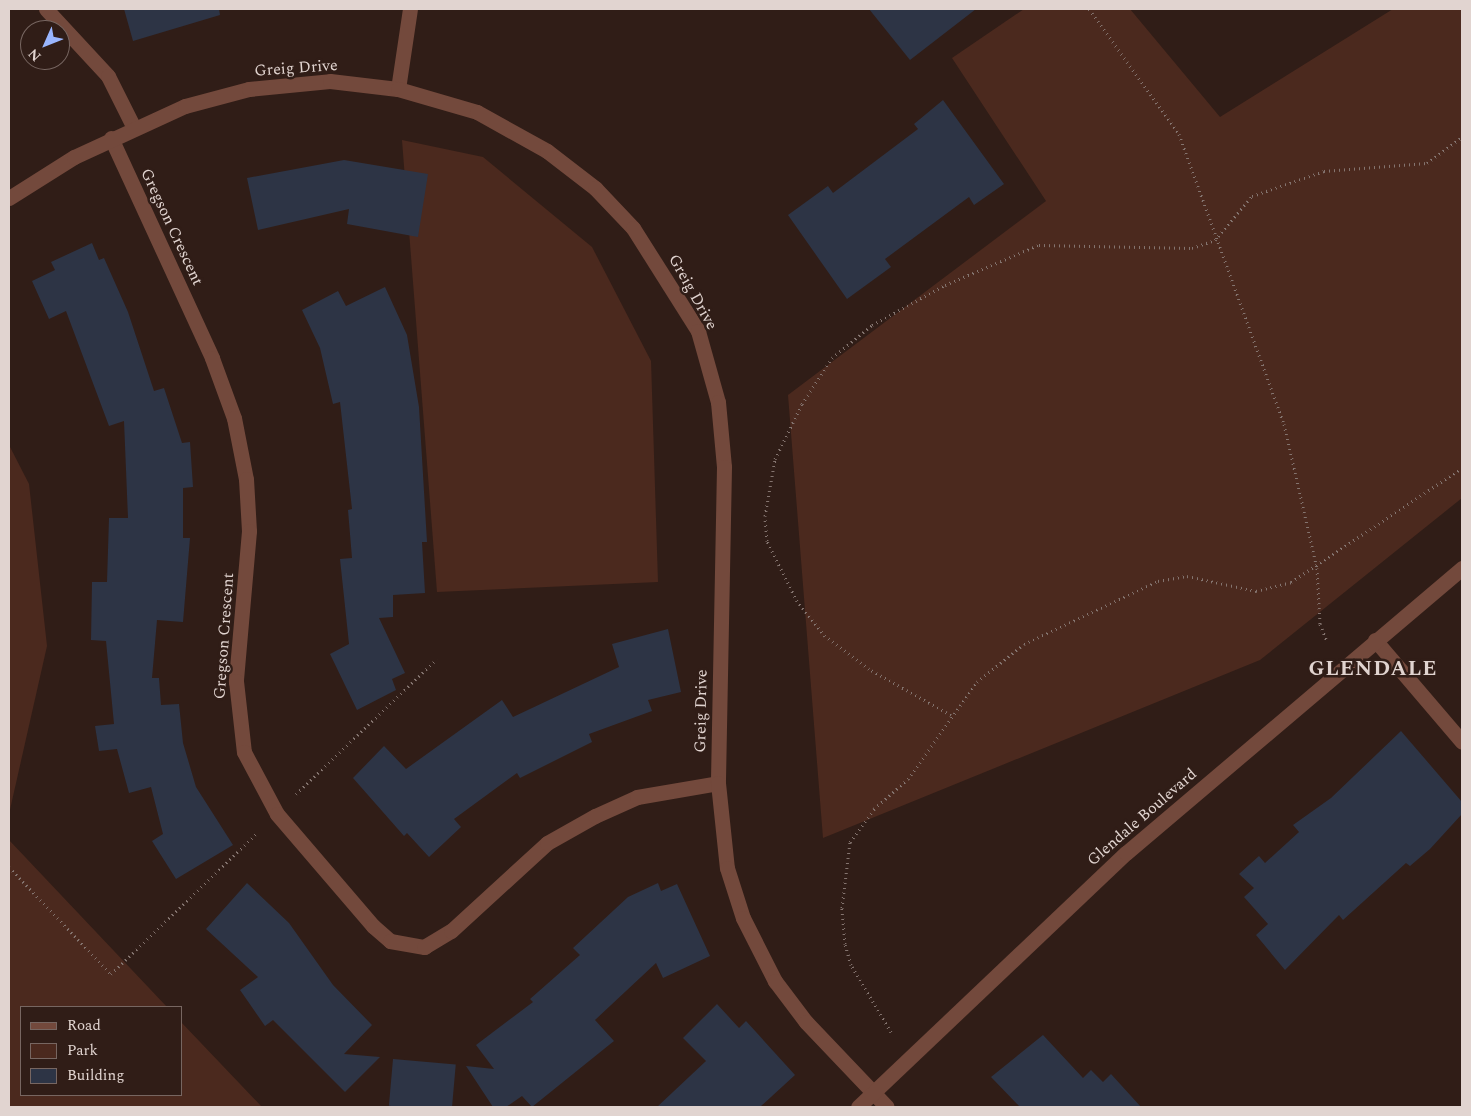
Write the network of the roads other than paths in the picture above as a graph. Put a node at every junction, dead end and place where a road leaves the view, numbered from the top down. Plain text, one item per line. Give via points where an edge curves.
1 (46, 9) edge
2 (410, 9) edge
3 (398, 89) junction
4 (134, 128) junction
5 (111, 138) junction
6 (9, 198) edge
7 (1462, 568) edge
8 (1375, 640) junction
9 (1462, 742) edge
10 (718, 784) junction
11 (873, 1092) junction
12 (858, 1107) edge
13 (887, 1107) edge

1 - 4 street via 108,76
2 - 3 street
3 - 4 street, Greig Drive via 330,81 249,89 185,106
3 - 10 street, Greig Drive via 477,112 547,151 595,188 633,228 698,331 718,402 724,467
4 - 5 street, Greig Drive
5 - 6 street, Greig Drive
5 - 10 street, Gregson Crescent via 212,358 234,418 246,479 249,531 236,681 244,752 277,814 373,926 390,940 424,947 451,931 547,843 595,816 638,797
7 - 8 street, Glendale Boulevard
8 - 9 street
8 - 11 street, Glendale Boulevard via 1126,854
10 - 11 street, Greig Drive via 727,868 756,945 806,1022
11 - 12 street, Glendale Boulevard
11 - 13 street, Greig Drive

